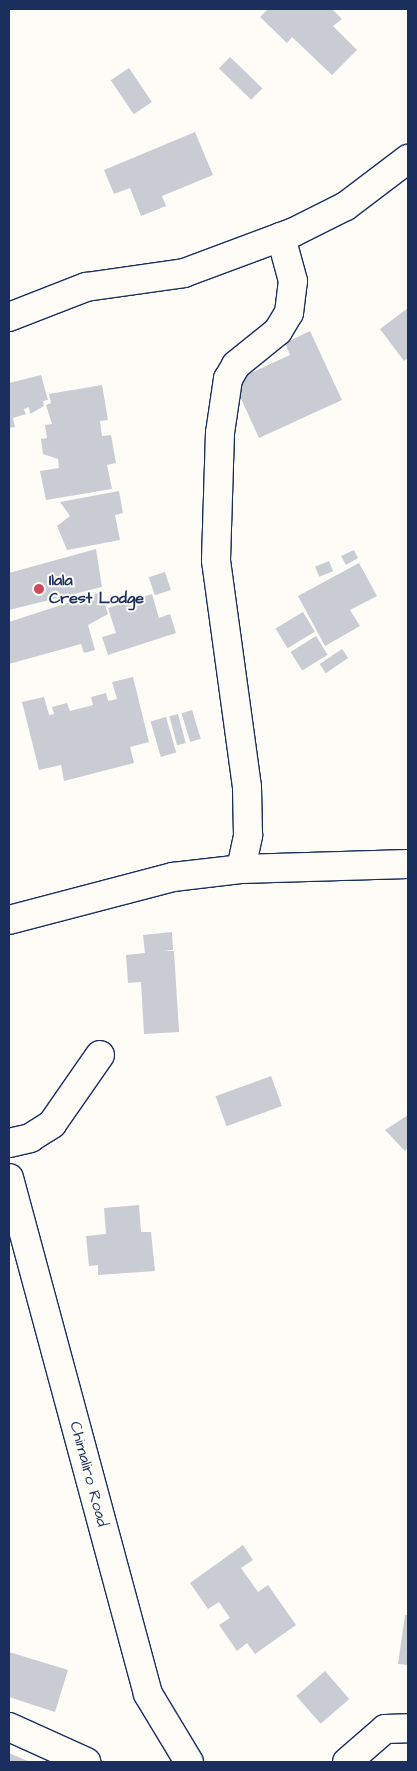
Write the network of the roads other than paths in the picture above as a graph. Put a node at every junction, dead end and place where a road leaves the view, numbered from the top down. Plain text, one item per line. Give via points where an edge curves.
1 (408, 159) edge
2 (281, 237) junction
3 (9, 317) edge
4 (408, 864) edge
5 (241, 868) junction
6 (9, 920) edge
7 (100, 1055) dead end
8 (9, 1143) edge
9 (9, 1178) edge
10 (9, 1727) edge
11 (408, 1728) edge
12 (86, 1762) edge
13 (189, 1762) edge
14 (347, 1762) edge

1 - 2 street via 330,216
2 - 3 street via 184,273 86,287
2 - 5 street via 293,281 290,313 278,331 236,365 228,379 220,433 216,560 247,787 248,835
4 - 5 street
5 - 6 street via 144,883
7 - 8 street via 52,1124 30,1138
9 - 13 street, Chimaliro Road via 148,1694
10 - 12 street
11 - 14 street via 385,1729

